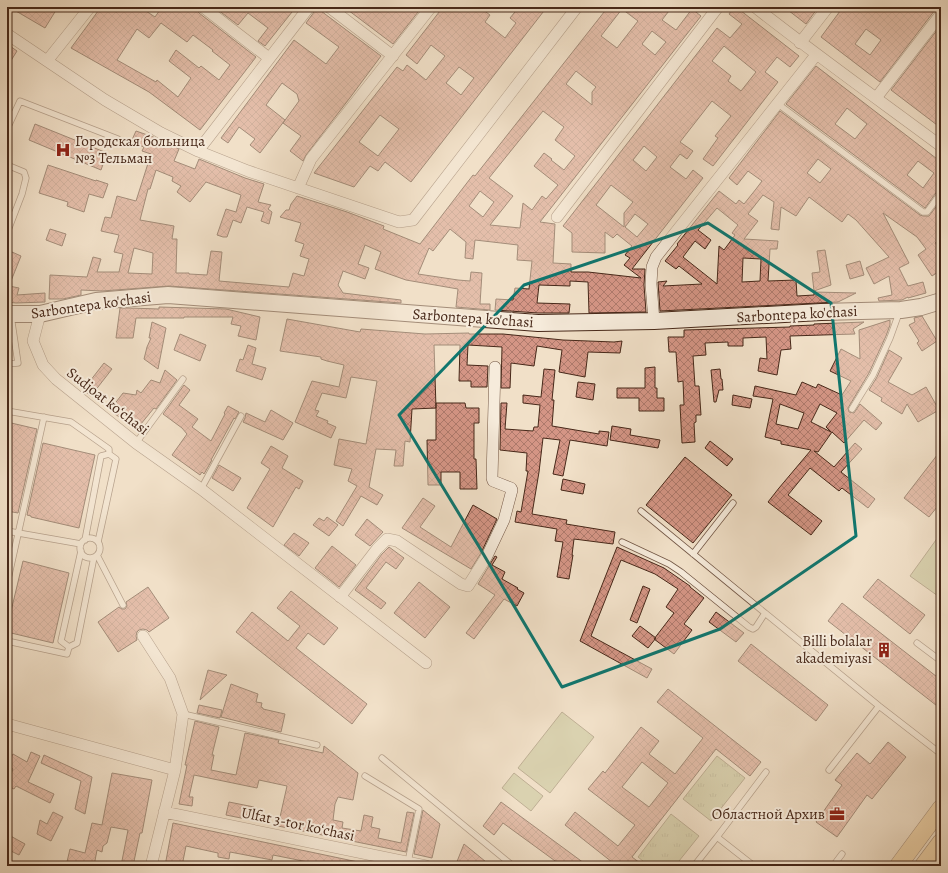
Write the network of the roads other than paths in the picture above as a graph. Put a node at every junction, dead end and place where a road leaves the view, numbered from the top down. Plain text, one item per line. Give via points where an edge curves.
1 (90, 7) edge
2 (203, 7) edge
3 (309, 7) edge
4 (329, 7) edge
5 (431, 7) edge
6 (577, 7) edge
7 (718, 7) edge
8 (755, 7) edge
9 (828, 7) edge
10 (941, 14) edge
11 (7, 34) edge
12 (800, 43) junction
13 (816, 55) junction
14 (393, 56) junction
15 (269, 58) junction
16 (47, 61) junction
17 (876, 98) junction
18 (778, 104) junction
19 (7, 129) edge
20 (118, 140) dead end
21 (941, 146) edge
22 (198, 151) junction
23 (7, 165) edge
24 (298, 188) junction
25 (941, 193) edge
26 (557, 217) dead end
27 (7, 233) edge
28 (941, 301) edge
29 (901, 310) junction
30 (9, 314) edge
31 (40, 314) junction
32 (654, 321) junction
33 (7, 364) edge
34 (495, 367) dead end
35 (183, 380) dead end
36 (852, 409) dead end
37 (7, 411) edge
38 (241, 416) dead end
39 (44, 417) junction
40 (136, 443) junction
41 (109, 454) junction
42 (201, 489) junction
43 (733, 503) dead end
44 (641, 511) dead end
45 (7, 531) edge
46 (18, 533) junction
47 (98, 542) junction
48 (622, 542) dead end
49 (82, 545) junction
50 (693, 554) junction
51 (95, 556) junction
52 (7, 584) edge
53 (340, 597) junction
54 (123, 605) dead end
55 (765, 613) junction
56 (143, 636) dead end
57 (7, 641) edge
58 (917, 643) dead end
59 (69, 647) junction
60 (941, 661) edge
61 (426, 663) dead end
62 (879, 706) junction
63 (183, 714) junction
64 (7, 724) edge
65 (317, 745) dead end
66 (941, 754) edge
67 (382, 758) dead end
68 (175, 770) junction
69 (829, 770) dead end
70 (766, 772) dead end
71 (365, 776) dead end
72 (941, 808) edge
73 (164, 812) junction
74 (717, 837) junction
75 (941, 842) edge
76 (842, 854) dead end
77 (408, 862) junction
78 (151, 866) edge
79 (426, 866) edge
80 (513, 866) edge
81 (694, 866) edge
82 (754, 866) edge
83 (833, 866) edge
84 (898, 866) edge
85 (923, 866) edge

1 - 16 street
2 - 15 street
3 - 15 street
4 - 14 street
5 - 14 street
6 - 24 street via 413,220 399,222
7 - 26 street
8 - 12 street
9 - 12 street
10 - 17 street
11 - 16 street
12 - 13 street
13 - 17 street
13 - 18 street
14 - 24 street via 311,159
15 - 22 street
16 - 22 street via 105,100 161,133
17 - 21 street
18 - 25 lane via 923,212 927,212
18 - 32 street via 656,257 652,267 651,284
19 - 20 lane via 20,101
22 - 24 street
23 - 27 lane via 24,172 26,178
28 - 29 street, Sarbontepa ko'chasi
29 - 32 street, Sarbontepa ko'chasi
29 - 36 lane via 873,375
30 - 31 street, Sarbontepa ko'chasi
30 - 33 lane via 18,363
31 - 32 street, Sarbontepa ko'chasi via 96,301 168,295 538,323
31 - 40 street, Sudjoat koʻchasi via 33,341 43,365 56,379
34 - 53 street via 492,478 493,481 512,490 504,520 468,586 461,584 397,541 387,539 376,549
35 - 40 lane
37 - 39 lane
38 - 42 lane
39 - 41 lane via 71,422 109,448
39 - 46 lane
40 - 42 street, Sudjoat koʻchasi
41 - 47 lane via 116,459
41 - 49 lane via 101,456
42 - 53 street, Sudjoat koʻchasi
43 - 50 lane
44 - 50 lane
45 - 46 lane
46 - 49 lane
46 - 52 lane
47 - 49 lane via 91,538
47 - 51 lane via 100,550
48 - 55 lane via 669,564 753,629
49 - 51 lane via 82,554 88,557
49 - 59 lane via 61,641
50 - 55 lane
51 - 54 lane
51 - 59 lane via 77,643
53 - 61 street, Sudjoat koʻchasi
55 - 62 lane
56 - 63 street via 170,678
57 - 59 lane via 67,654
58 - 60 lane
62 - 66 lane
62 - 69 lane
63 - 65 lane
63 - 68 street
64 - 68 street
67 - 80 lane
68 - 73 street
70 - 74 lane
71 - 77 lane via 419,809
72 - 84 main road
73 - 77 street, Ulfat 3-tor koʻchasi
73 - 78 street
74 - 81 lane
74 - 82 lane
75 - 85 main road
76 - 83 lane
77 - 79 street, Ulfat 3-tor koʻchasi

